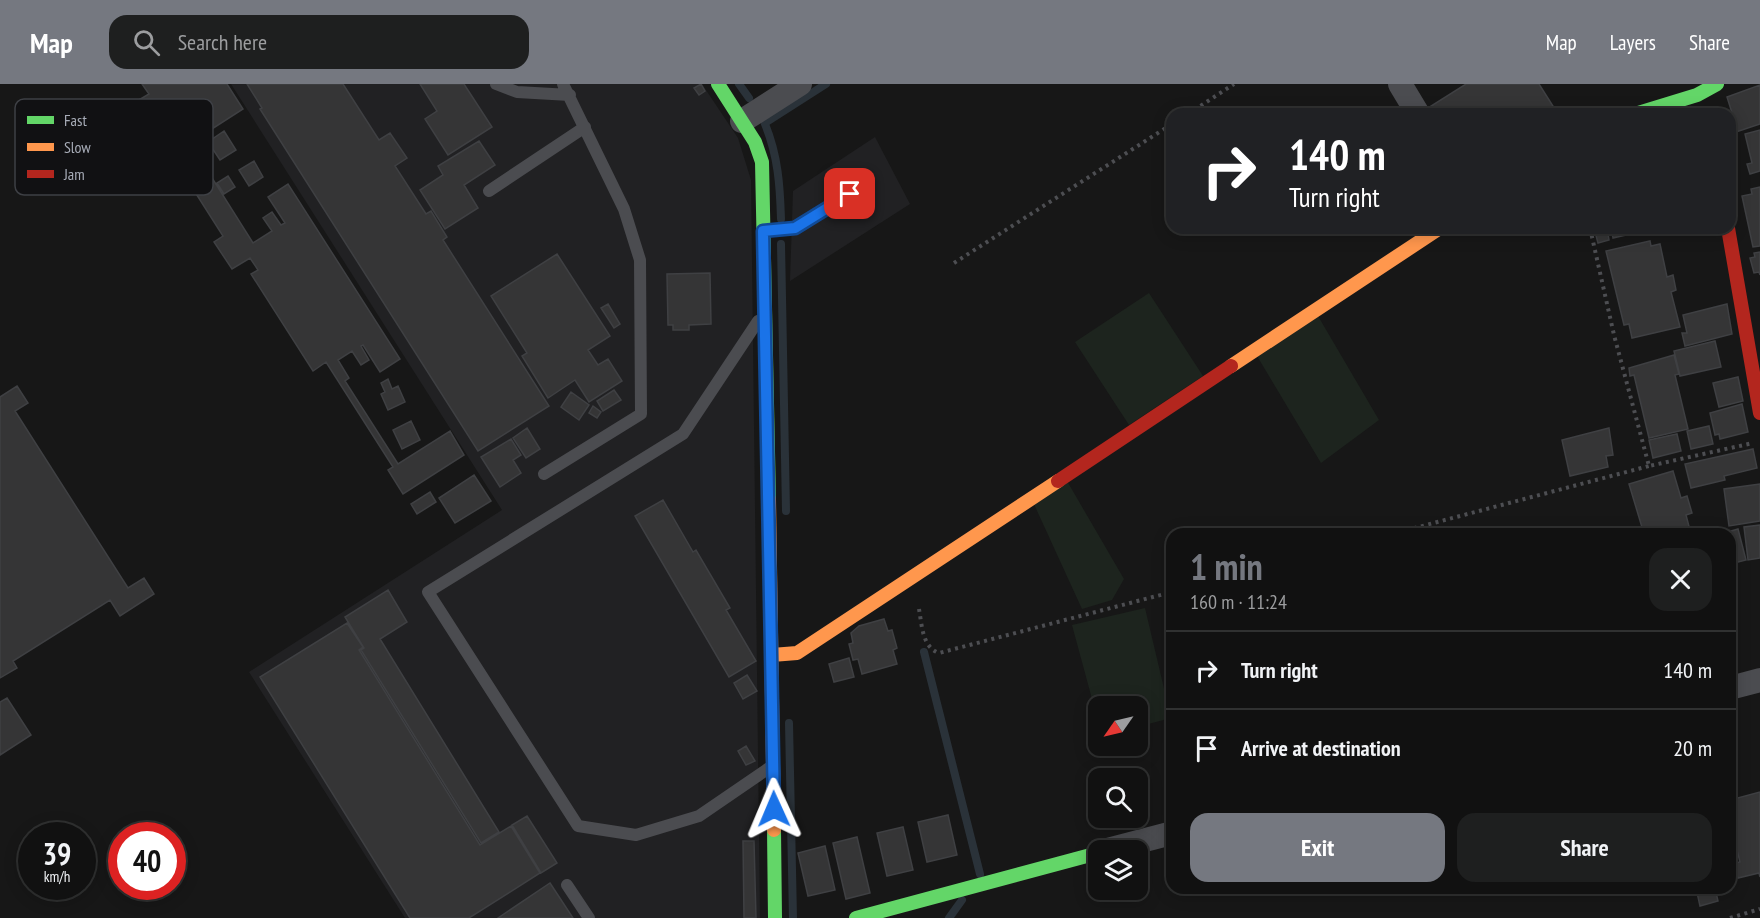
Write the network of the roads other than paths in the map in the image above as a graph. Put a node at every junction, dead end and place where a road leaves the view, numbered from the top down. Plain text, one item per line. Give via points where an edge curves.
1 (496, 84) edge
2 (718, 84) edge
3 (800, 84) edge
4 (1400, 84) edge
5 (566, 89) edge
6 (1705, 98) edge
7 (1414, 108) edge
8 (1661, 108) edge
9 (742, 121) junction
10 (585, 127) junction
11 (489, 191) dead end
12 (850, 194) dead end
13 (763, 231) junction
14 (1431, 234) edge
15 (1729, 234) edge
16 (765, 310) junction
17 (1760, 413) edge
18 (544, 474) dead end
19 (772, 655) junction
20 (1760, 680) edge
21 (1736, 686) edge
22 (773, 765) junction
23 (1166, 835) edge
24 (1145, 840) edge
25 (1088, 856) edge
26 (567, 885) dead end
27 (589, 918) edge
28 (775, 918) edge
29 (856, 918) edge

1 - 5 lane via 517,92
2 - 9 street
3 - 9 street
4 - 7 street
5 - 10 lane
6 - 8 street
9 - 13 street via 762,162
10 - 11 lane
10 - 18 lane via 624,209 640,260 641,414
12 - 13 lane via 795,228
13 - 16 street
14 - 19 street via 797,653
15 - 17 street
16 - 19 street
16 - 22 lane via 683,434 428,592 578,826 636,835 699,816
19 - 22 street
20 - 21 street
22 - 28 street
23 - 24 street
25 - 29 street
26 - 27 lane

